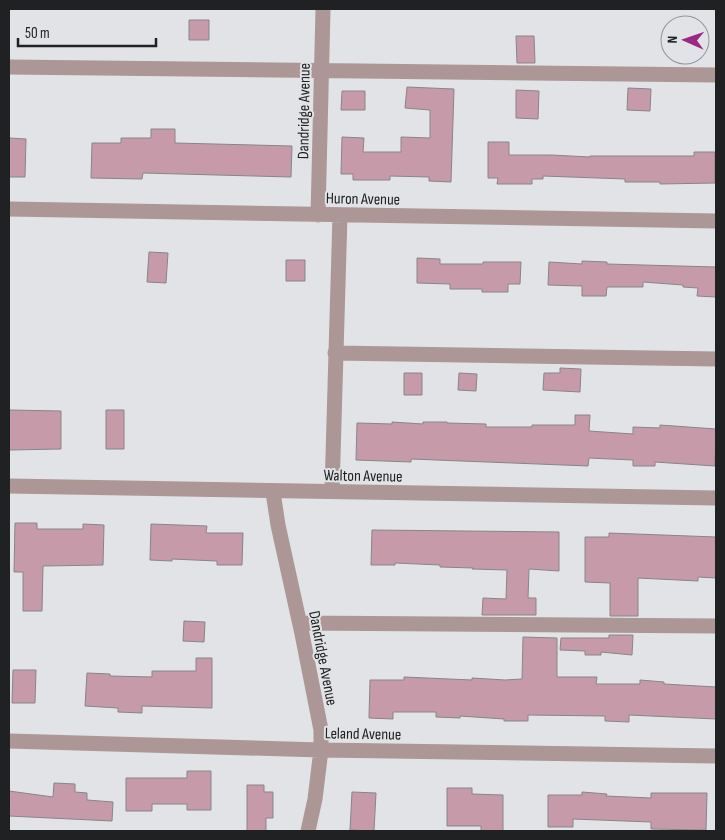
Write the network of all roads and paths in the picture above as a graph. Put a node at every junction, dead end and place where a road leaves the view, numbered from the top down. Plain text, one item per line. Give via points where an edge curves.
1 (322, 9) edge
2 (9, 67) edge
3 (322, 72) junction
4 (716, 75) edge
5 (9, 209) edge
6 (318, 215) junction
7 (340, 215) junction
8 (716, 221) edge
9 (335, 353) junction
10 (716, 359) edge
11 (9, 486) edge
12 (332, 491) junction
13 (273, 492) junction
14 (716, 498) edge
15 (300, 623) junction
16 (716, 626) edge
17 (9, 741) edge
18 (322, 750) junction
19 (716, 756) edge
20 (308, 831) edge

1 - 3 street, Dandridge Avenue
2 - 3 street
3 - 4 street
3 - 6 street, Dandridge Avenue
5 - 6 street, Huron Avenue
6 - 7 street, Huron Avenue
7 - 8 street, Huron Avenue
7 - 9 street
9 - 10 street
9 - 12 street
11 - 13 street, Walton Avenue
12 - 13 street, Walton Avenue
12 - 14 street, Walton Avenue
13 - 15 street, Dandridge Avenue
15 - 16 street
15 - 18 street, Dandridge Avenue
17 - 18 street, Leland Avenue
18 - 19 street, Leland Avenue
18 - 20 street, Dandridge Avenue

